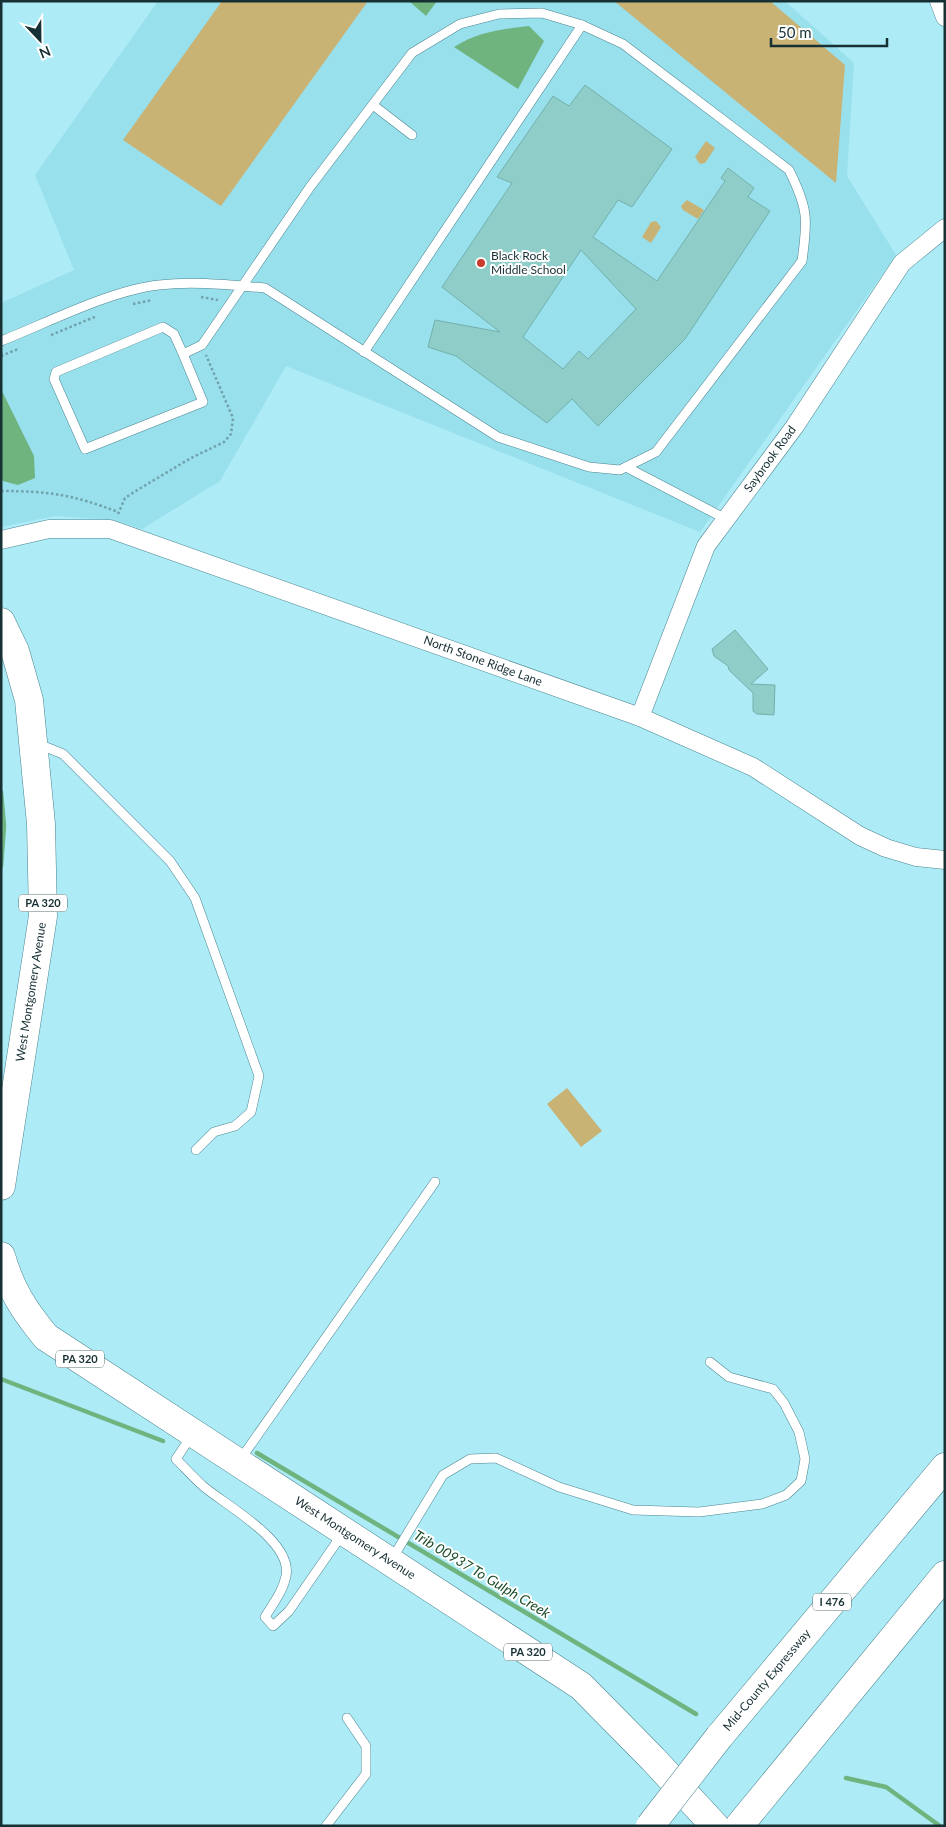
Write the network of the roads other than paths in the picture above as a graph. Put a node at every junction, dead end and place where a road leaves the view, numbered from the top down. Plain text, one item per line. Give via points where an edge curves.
1 (939, 1) edge
2 (945, 17) edge
3 (582, 26) junction
4 (373, 105) junction
5 (412, 135) dead end
6 (945, 228) edge
7 (244, 286) junction
8 (1, 340) edge
9 (364, 352) junction
10 (183, 354) junction
11 (626, 467) junction
12 (726, 520) junction
13 (1, 540) edge
14 (1, 622) edge
15 (640, 717) junction
16 (34, 742) junction
17 (945, 860) edge
18 (196, 1150) dead end
19 (435, 1182) dead end
20 (1, 1186) edge
21 (1, 1256) edge
22 (710, 1362) dead end
23 (194, 1433) junction
24 (238, 1462) junction
25 (945, 1467) edge
26 (344, 1531) junction
27 (395, 1553) junction
28 (945, 1574) edge
29 (347, 1718) dead end
30 (326, 1826) edge
31 (650, 1826) edge
32 (715, 1826) edge
33 (739, 1826) edge

1 - 2 street
3 - 4 lane via 542,13 499,14 460,24 412,53
3 - 9 lane
3 - 11 lane via 623,44 789,170 802,195 808,225 802,261 656,452
4 - 5 lane
4 - 7 lane via 310,188
6 - 12 street, Saybrook Road via 902,264 795,426
7 - 8 lane via 195,282 157,285 119,294
7 - 9 lane via 265,288
7 - 10 lane via 202,345
9 - 11 lane via 498,437 589,467 620,470
10 - 10 lane via 174,334 163,327 56,372 54,379 84,449 203,402
11 - 12 lane
12 - 15 street, Saybrook Road via 706,546
13 - 15 street, North Stone Ridge Lane via 50,529 114,530
14 - 16 main road, West Montgomery Avenue / PA 320 via 15,651 29,700
15 - 17 street, North Stone Ridge Lane via 753,767 869,840 916,857
16 - 18 lane via 63,754 170,861 195,898 259,1076 251,1112 235,1126 214,1132
16 - 20 main road, West Montgomery Avenue / PA 320 via 41,824 43,916
19 - 24 lane
21 - 23 main road, West Montgomery Avenue / PA 320 via 9,1284 24,1311 46,1337
22 - 27 lane via 729,1376 773,1389 784,1403 799,1432 804,1459 801,1480 786,1495 762,1504 699,1512 633,1510 559,1487 496,1458 470,1459 443,1475
23 - 24 main road, West Montgomery Avenue / PA 320
23 - 26 lane via 176,1459 204,1487 269,1536 281,1555 286,1574 265,1617 273,1626 289,1611
24 - 26 main road, West Montgomery Avenue / PA 320
25 - 31 main road, Mid-County Expressway / I 476, bridge via 719,1737
26 - 27 main road, West Montgomery Avenue / PA 320
27 - 32 main road, West Montgomery Avenue / PA 320 via 581,1686
28 - 33 main road
29 - 30 lane via 366,1746 366,1774

